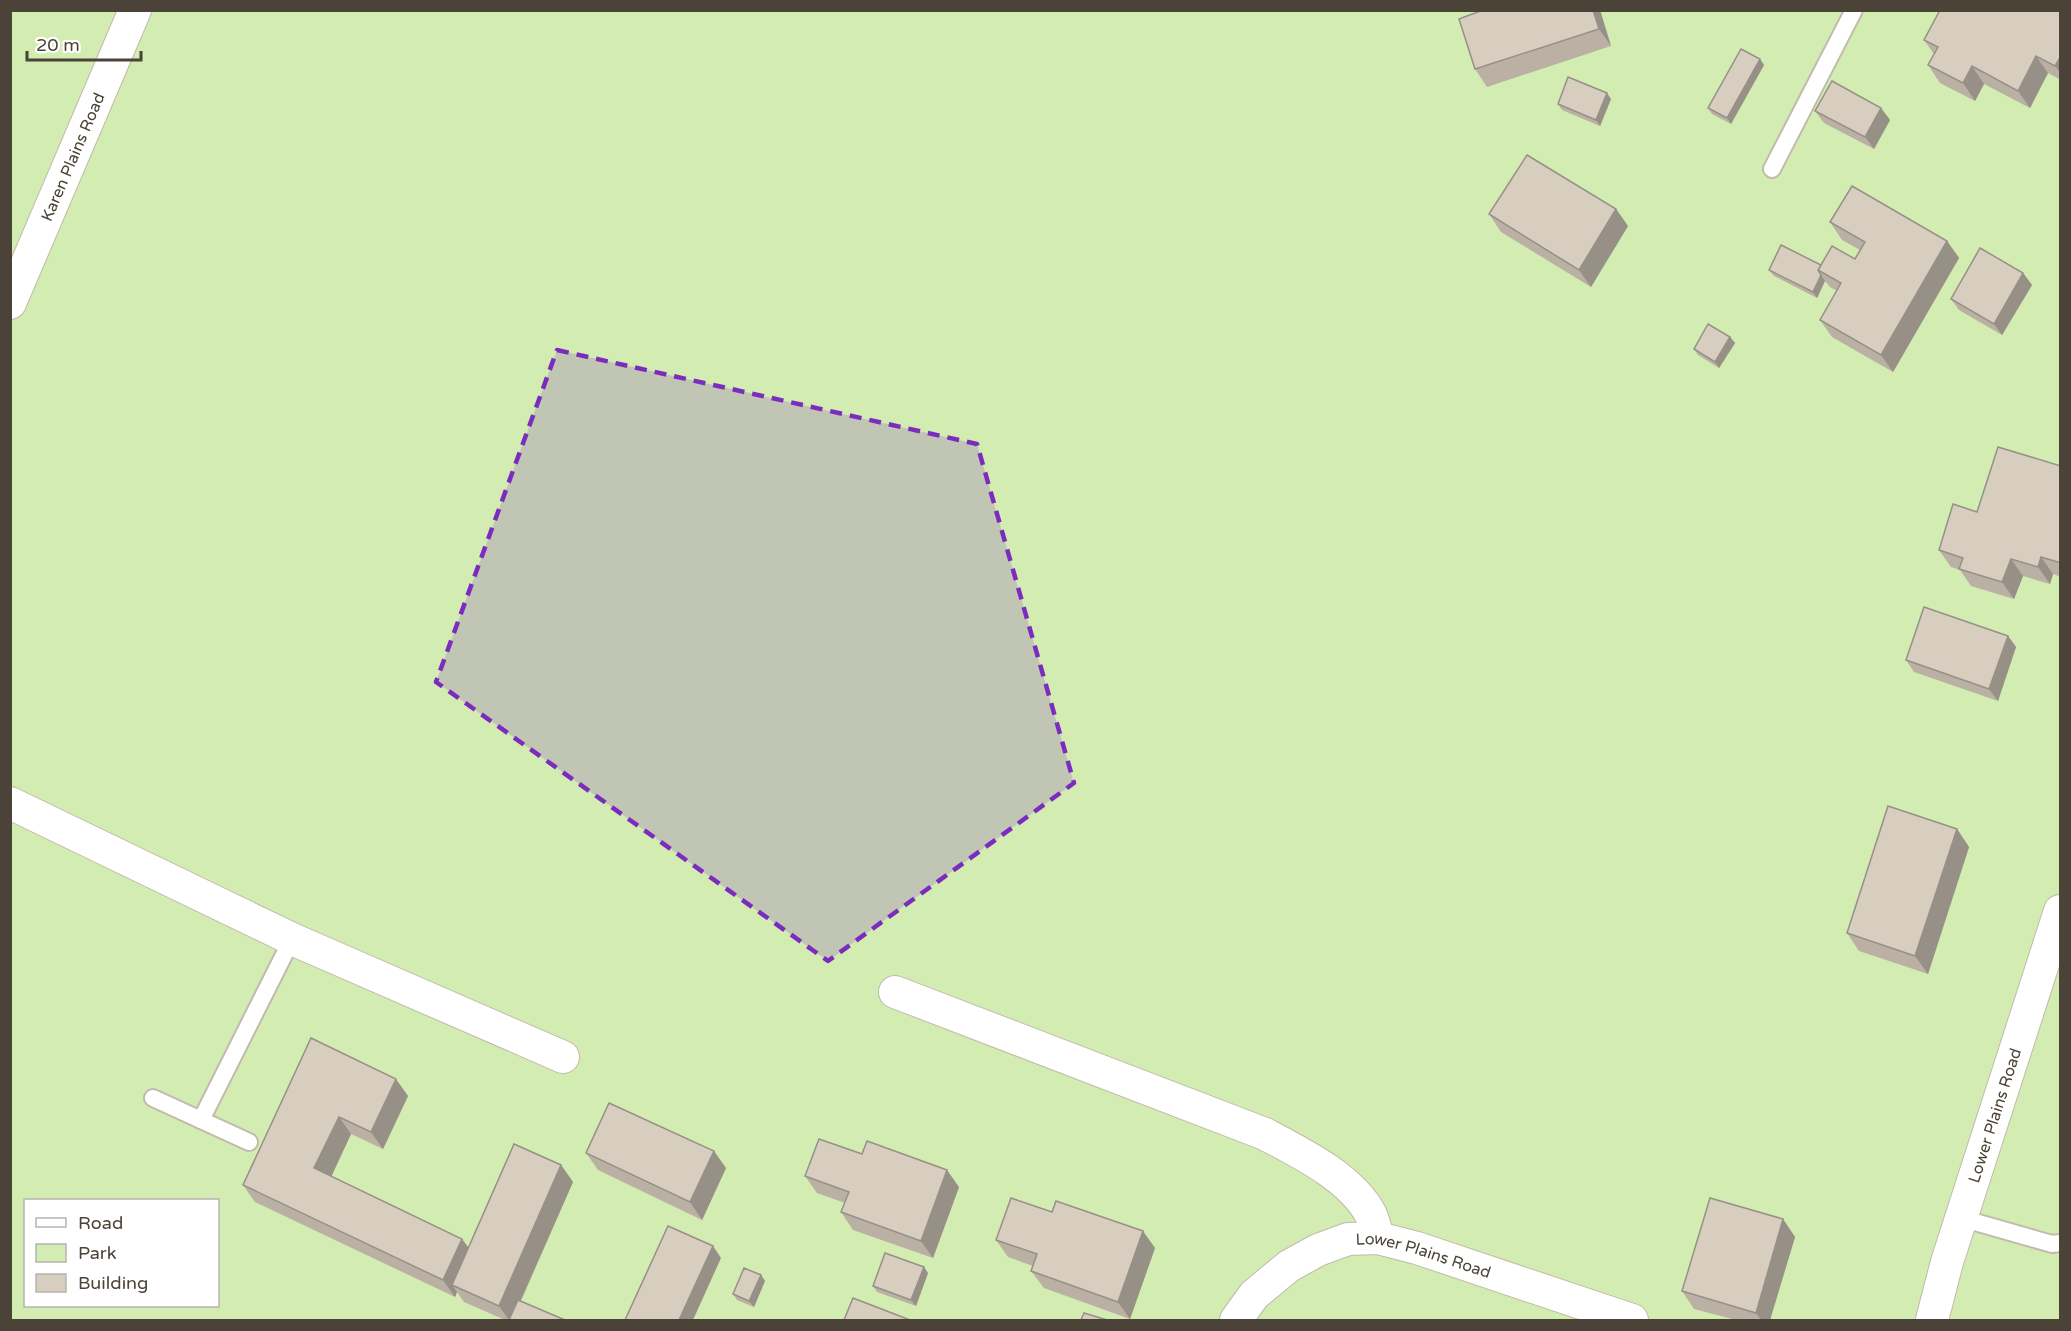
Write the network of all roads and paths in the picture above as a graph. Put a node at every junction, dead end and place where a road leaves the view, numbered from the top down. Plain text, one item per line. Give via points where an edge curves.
1 (135, 10) edge
2 (1854, 10) edge
3 (1772, 169) dead end
4 (10, 303) edge
5 (10, 803) edge
6 (2061, 910) edge
7 (292, 939) junction
8 (895, 992) dead end
9 (564, 1057) dead end
10 (153, 1098) dead end
11 (201, 1120) junction
12 (249, 1142) dead end
13 (1961, 1218) junction
14 (1378, 1238) junction
15 (2061, 1243) edge
16 (1236, 1320) edge
17 (1632, 1320) edge
18 (1932, 1320) edge

1 - 4 street, Karen Plains Road
2 - 3 lane
5 - 7 street
6 - 13 street, Lower Plains Road
7 - 9 street
7 - 11 lane
8 - 14 street via 1265,1134 1308,1157 1352,1189 1371,1215
10 - 11 lane
11 - 12 lane
13 - 15 lane via 2052,1244
13 - 18 street, Lower Plains Road
14 - 16 street, Lower Plains Road via 1348,1239 1289,1266 1254,1296
14 - 17 street, Lower Plains Road

